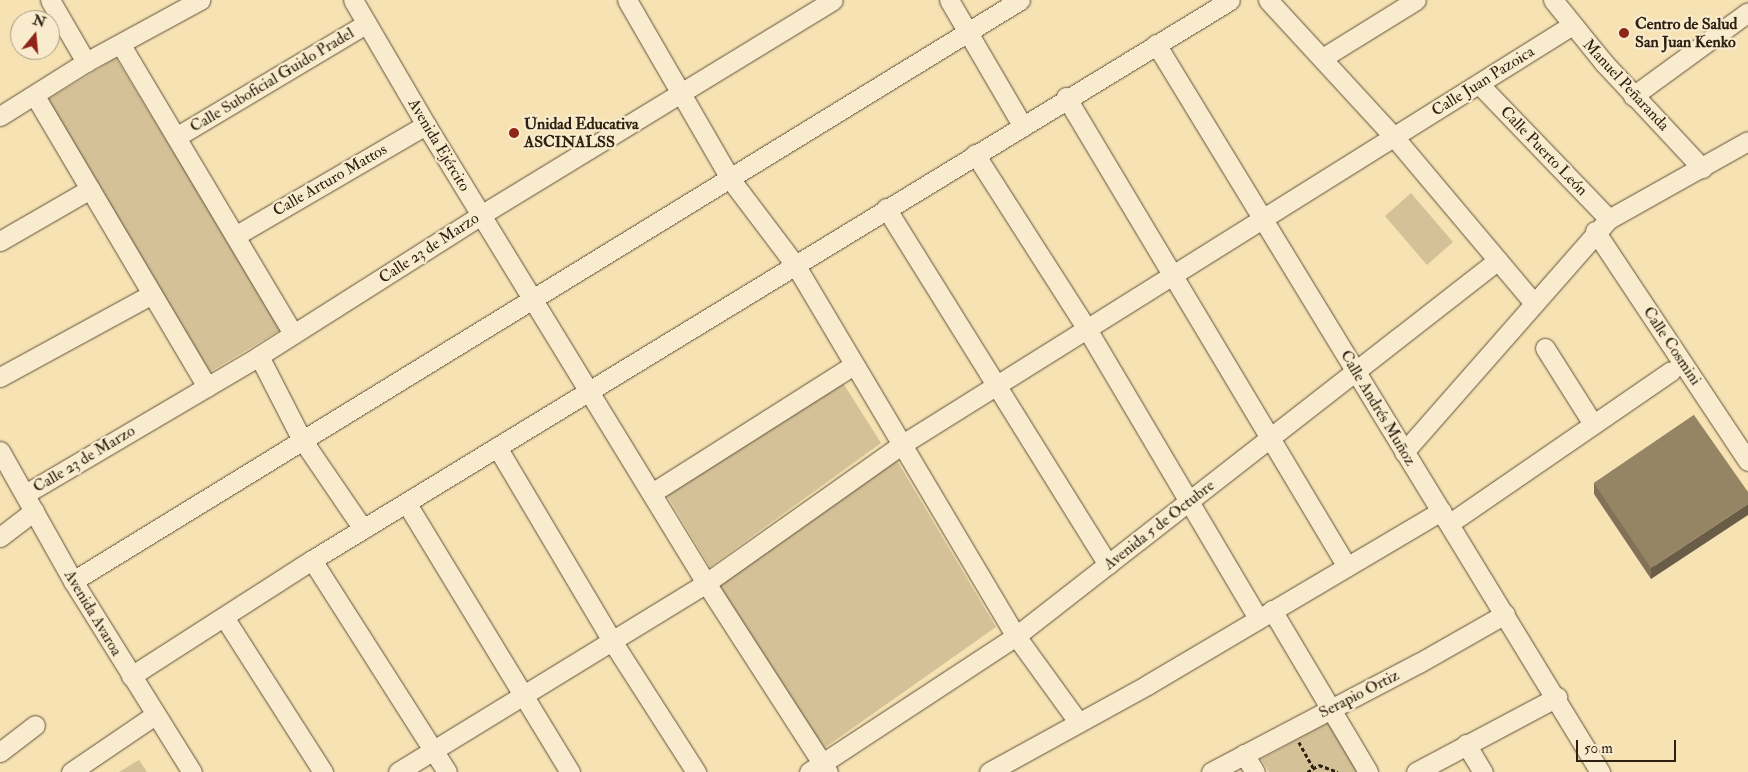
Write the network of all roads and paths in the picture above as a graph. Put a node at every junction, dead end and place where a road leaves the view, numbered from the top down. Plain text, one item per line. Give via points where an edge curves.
1 (50, 0) edge
2 (200, 0) edge
3 (354, 0) edge
4 (627, 0) edge
5 (833, 0) edge
6 (949, 0) edge
7 (1020, 0) edge
8 (1230, 0) edge
9 (1268, 0) edge
10 (1416, 0) edge
11 (1558, 2) edge
12 (1748, 12) edge
13 (367, 23) junction
14 (1572, 25) junction
15 (967, 32) junction
16 (1156, 44) junction
17 (122, 45) junction
18 (1324, 58) junction
19 (86, 62) junction
20 (1479, 84) junction
21 (682, 94) junction
22 (35, 96) junction
23 (1633, 96) junction
24 (1066, 97) junction
25 (0, 116) edge
26 (426, 125) junction
27 (1022, 125) junction
28 (176, 137) junction
29 (1394, 137) junction
30 (1748, 141) edge
31 (975, 154) junction
32 (1702, 168) junction
33 (731, 180) junction
34 (90, 189) junction
35 (886, 208) junction
36 (481, 215) junction
37 (1262, 219) junction
38 (1602, 225) junction
39 (235, 236) junction
40 (0, 241) edge
41 (1498, 260) junction
42 (796, 266) junction
43 (1175, 274) junction
44 (152, 294) junction
45 (533, 299) junction
46 (1534, 303) junction
47 (1087, 329) junction
48 (293, 334) junction
49 (1546, 348) dead end
50 (259, 356) junction
51 (854, 365) junction
52 (1671, 371) dead end
53 (1355, 372) junction
54 (0, 377) edge
55 (996, 385) junction
56 (207, 387) junction
57 (590, 392) junction
58 (1593, 424) junction
59 (301, 438) junction
60 (1270, 438) junction
61 (901, 445) junction
62 (497, 447) junction
63 (0, 451) edge
64 (1404, 452) junction
65 (1748, 461) edge
66 (652, 493) junction
67 (1188, 502) junction
68 (29, 503) junction
69 (407, 504) junction
70 (1446, 517) junction
71 (363, 529) junction
72 (0, 536) edge
73 (312, 560) junction
74 (1108, 564) junction
75 (1346, 565) junction
76 (73, 581) junction
77 (706, 583) junction
78 (1265, 614) junction
79 (1505, 614) junction
80 (224, 617) junction
81 (1016, 636) junction
82 (612, 641) junction
83 (131, 676) junction
84 (523, 695) junction
85 (1557, 697) junction
86 (1330, 709) junction
87 (156, 715) junction
88 (1079, 723) junction
89 (35, 725) dead end
90 (1291, 730) junction
91 (1466, 744) junction
92 (434, 750) junction
93 (0, 752) edge
94 (1244, 754) junction
95 (1313, 767) junction
96 (820, 769) edge
97 (71, 772) edge
98 (192, 772) edge
99 (323, 772) edge
100 (398, 772) edge
101 (448, 772) edge
102 (570, 772) edge
103 (696, 772) edge
104 (989, 772) edge
105 (1211, 772) edge
106 (1255, 772) edge
107 (1307, 772) edge
108 (1338, 772) edge
109 (1368, 772) edge
110 (1416, 772) edge
111 (1483, 772) edge
112 (1600, 772) edge

1 - 19 street
2 - 17 street
3 - 13 street, Avenida Ejército
4 - 21 street
5 - 21 street, Calle 23 de Marzo
6 - 15 street
7 - 15 street
8 - 16 street
9 - 18 street
10 - 18 street
11 - 14 street, Manuel Peñaranda
12 - 23 street
13 - 26 street, Avenida Ejército
13 - 28 street, Calle Suboficial Guido Pradel
14 - 20 street, Calle Juan Pazoica
14 - 23 street, Manuel Peñaranda
15 - 27 street
15 - 33 street
16 - 24 street
16 - 37 street, Calle Andrés Muñoz
17 - 19 street
17 - 28 street
18 - 29 street
19 - 22 street
20 - 29 street, Calle Juan Pazoica
20 - 38 street, Calle Puerto León
21 - 33 street
21 - 36 street, Calle 23 de Marzo
22 - 25 street
22 - 34 street
23 - 32 street, Manuel Peñaranda
24 - 27 street
24 - 43 street
26 - 36 street, Avenida Ejército
26 - 39 street, Calle Arturo Mattos
27 - 31 street
28 - 39 street
29 - 37 street, Calle Juan Pazoica
29 - 41 street
30 - 32 street
31 - 35 street
31 - 47 street
32 - 38 street via 1634,203
33 - 42 street
33 - 45 street
34 - 40 street
34 - 44 street
35 - 42 street
35 - 55 street
36 - 45 street, Avenida Ejército
36 - 48 street, Calle 23 de Marzo
37 - 43 street, Calle Juan Pazoica
37 - 53 street, Calle Andrés Muñoz
38 - 46 street
38 - 65 street, Calle Cosmini
39 - 48 street
41 - 46 street
41 - 53 street, Avenida 5 de Octubre
42 - 51 street
42 - 57 street
43 - 47 street, Calle Juan Pazoica
43 - 60 street
44 - 54 street
44 - 56 street
45 - 57 street, Avenida Ejército
45 - 59 street
46 - 64 street
47 - 55 street, Calle Juan Pazoica
47 - 67 street
48 - 50 street, Calle 23 de Marzo
49 - 58 street
50 - 56 street, Calle 23 de Marzo
50 - 59 street
51 - 61 street
51 - 66 street
52 - 58 street
53 - 60 street, Avenida 5 de Octubre
53 - 64 street, Calle Andrés Muñoz
55 - 61 street, Calle Juan Pazoica
55 - 74 street
56 - 68 street, Calle 23 de Marzo
57 - 62 street
57 - 66 street, Avenida Ejército
58 - 70 street
59 - 71 street
59 - 76 street
60 - 67 street, Avenida 5 de Octubre
60 - 75 street
61 - 77 street, Calle Juan Pazoica
61 - 81 street
62 - 69 street
62 - 82 street
63 - 68 street, Avenida Avaroa
64 - 70 street, Calle Andrés Muñoz
66 - 77 street, Avenida Ejército
67 - 74 street, Avenida 5 de Octubre
67 - 78 street
68 - 72 street, Calle 23 de Marzo
68 - 76 street, Avenida Avaroa
69 - 71 street
69 - 84 street
70 - 75 street
70 - 79 street, Calle Andrés Muñoz
71 - 73 street
73 - 80 street
73 - 92 street
74 - 81 street, Avenida 5 de Octubre
75 - 78 street
76 - 83 street, Avenida Avaroa
77 - 82 street, Calle Juan Pazoica
77 - 96 street, Avenida Ejército
78 - 86 street
78 - 88 street
79 - 85 street, Calle Andrés Muñoz
79 - 86 street, Serapio Ortiz
80 - 83 street
80 - 99 street
81 - 88 street
81 - 96 street, Avenida 5 de Octubre
82 - 84 street, Calle Juan Pazoica
82 - 103 street
83 - 87 street, Avenida Avaroa
84 - 92 street, Calle Juan Pazoica
84 - 102 street
85 - 91 street
85 - 112 street, Calle Andrés Muñoz
86 - 90 street, Serapio Ortiz
86 - 109 street
87 - 97 street
87 - 98 street, Avenida Avaroa
88 - 104 street
89 - 93 street
90 - 94 street, Serapio Ortiz
90 - 95 path
91 - 110 street
91 - 111 street
92 - 100 street, Calle Juan Pazoica
92 - 101 street
94 - 105 street, Serapio Ortiz
94 - 106 street
95 - 107 path
95 - 108 path via 1326,765

